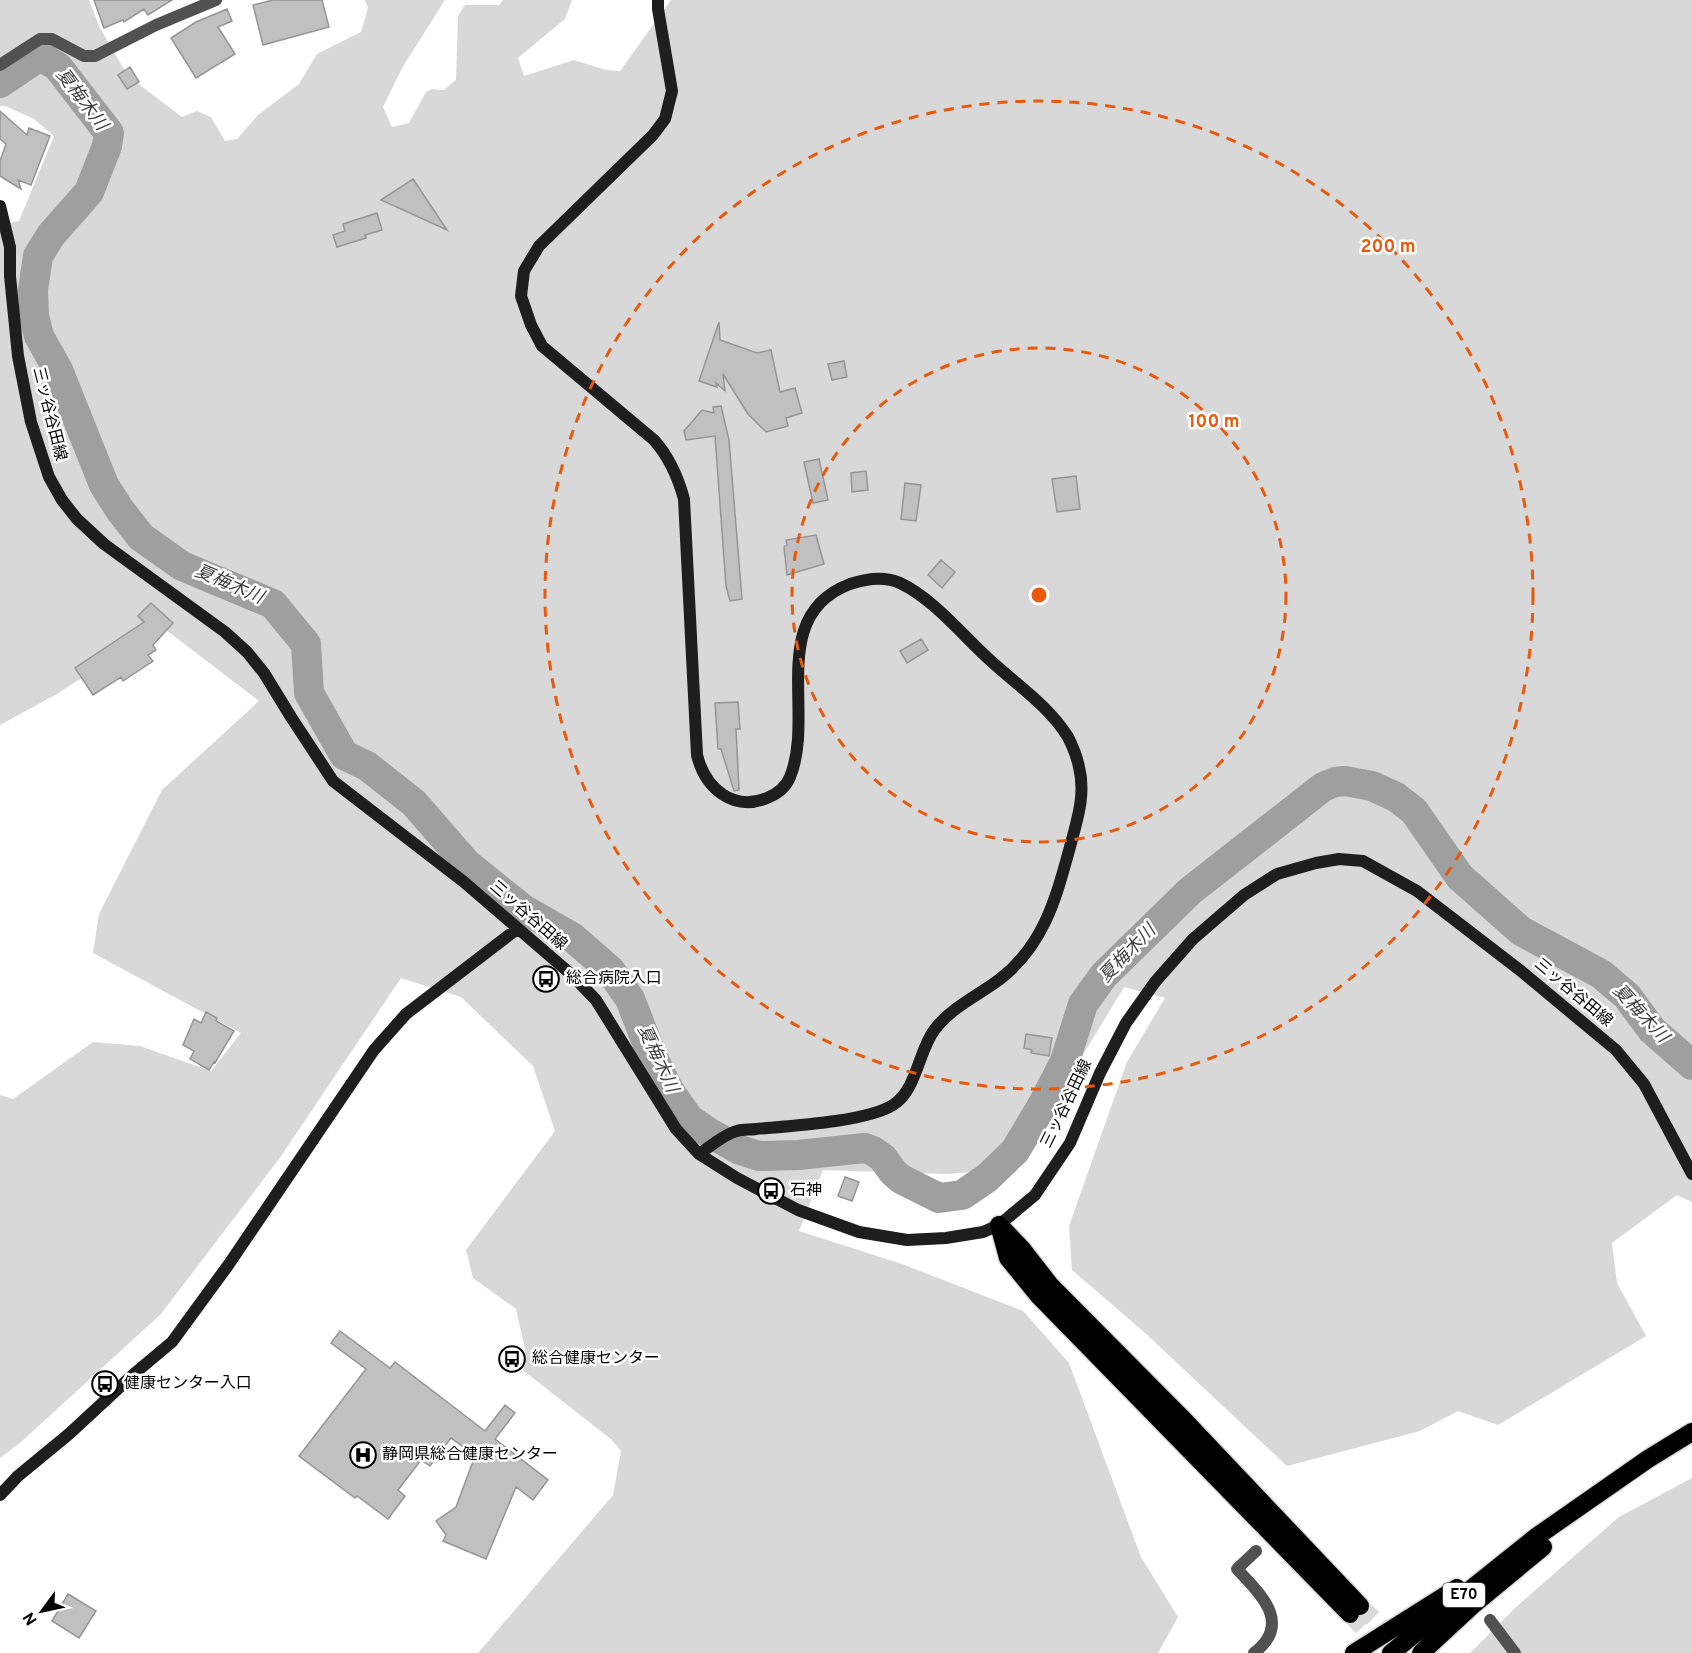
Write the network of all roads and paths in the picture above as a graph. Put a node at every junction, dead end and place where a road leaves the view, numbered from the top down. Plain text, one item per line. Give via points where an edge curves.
1 (216, 0) edge
2 (658, 0) edge
3 (0, 65) edge
4 (0, 206) edge
5 (517, 929) junction
6 (702, 1152) junction
7 (1692, 1174) edge
8 (999, 1225) junction
9 (1692, 1432) edge
10 (1648, 1459) junction
11 (0, 1495) edge
12 (1536, 1537) junction
13 (1256, 1551) dead end
14 (1355, 1610) tunnel mouth
15 (1490, 1620) dead end
16 (1254, 1653) edge
17 (1354, 1653) edge
18 (1391, 1653) edge
19 (1421, 1653) edge
20 (1515, 1653) edge

1 - 3 street via 95,56 84,56 52,39 40,39
2 - 6 street via 672,91 665,119 539,246 524,272 521,296 542,346 654,440 677,476 684,499 697,755 707,780 725,797 749,803 776,794 786,785 797,750 803,630 818,606 836,590 876,579 899,582 924,598 1042,705 1067,737 1079,765 1084,795 1052,912 1036,940 1016,966 949,1013 933,1031 909,1088 895,1105 868,1115 734,1131
4 - 5 street, 三ッ谷谷田線 via 10,247 18,356 32,422 49,477 62,500 104,544 247,651 333,781 464,882
5 - 6 street, 三ッ谷谷田線 via 596,1000 676,1129
5 - 11 street via 396,1024 374,1050 172,1342
6 - 8 street, 三ッ谷谷田線 via 737,1178 798,1210 859,1232 907,1240 983,1232
7 - 8 street, 三ッ谷谷田線 via 1644,1084 1616,1050 1417,891 1363,861 1339,860 1277,874 1244,895 1193,939 1126,1023 1070,1143 1035,1195
8 - 14 highway via 1050,1285 1181,1417
9 - 10 highway, E70
10 - 12 highway, E70
10 - 19 highway
12 - 17 highway
12 - 18 highway, E70
13 - 16 street via 1237,1569 1264,1597 1270,1610 1272,1625 1268,1638
15 - 20 street

